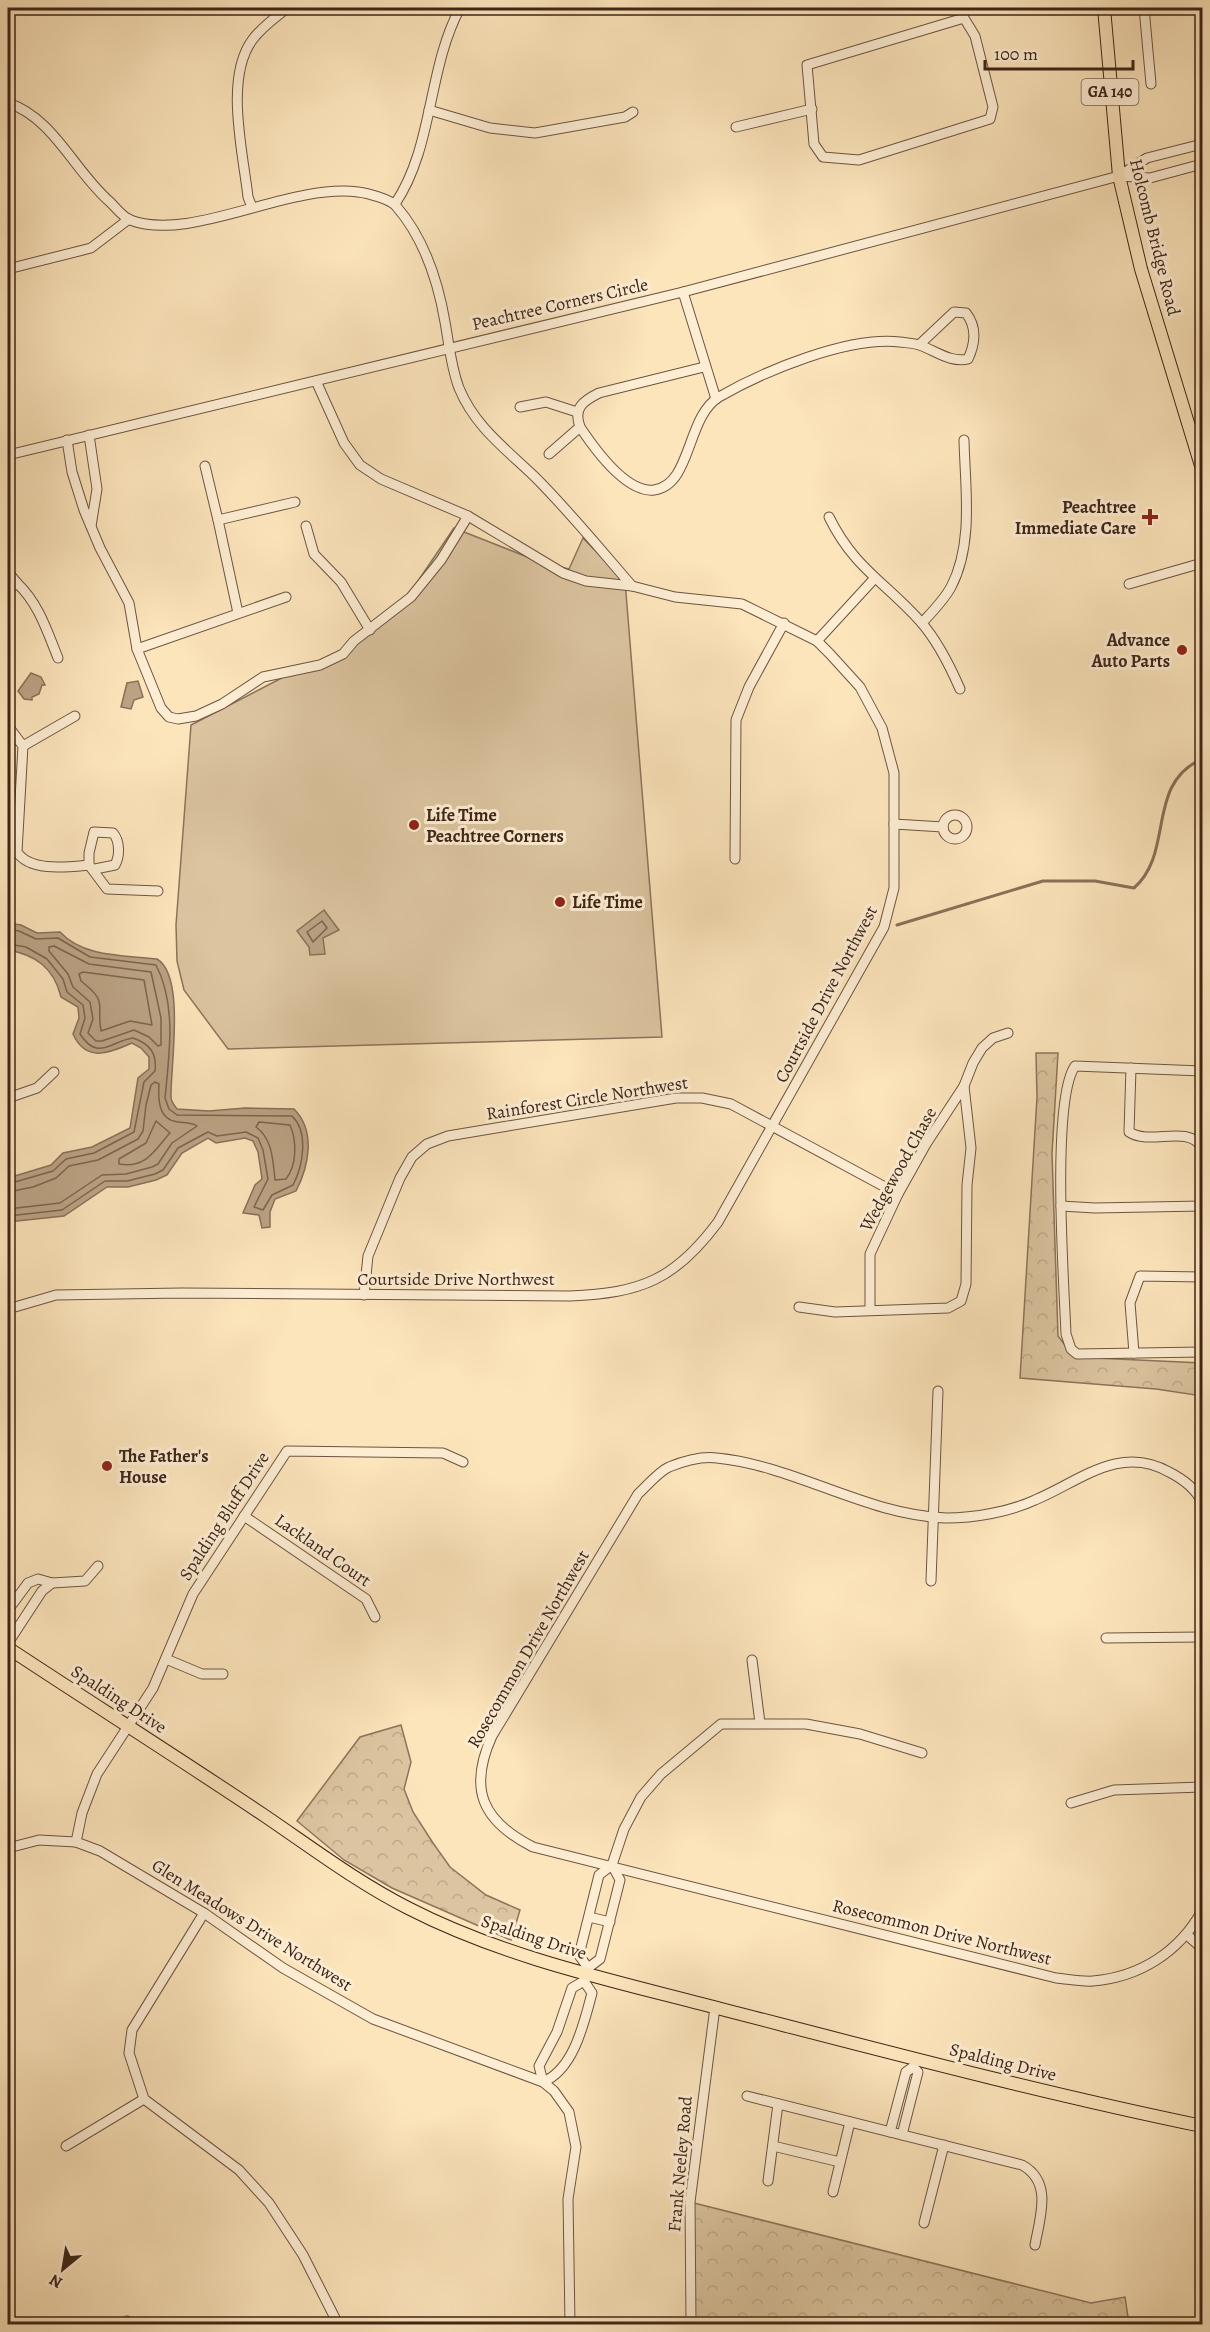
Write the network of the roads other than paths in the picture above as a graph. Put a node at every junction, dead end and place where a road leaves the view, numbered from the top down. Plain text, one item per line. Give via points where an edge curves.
1 (287, 8) edge
2 (460, 8) edge
3 (967, 8) edge
4 (1104, 8) edge
5 (1144, 8) edge
6 (964, 18) junction
7 (1151, 84) dead end
8 (8, 103) edge
9 (429, 110) junction
10 (812, 110) junction
11 (633, 112) dead end
12 (736, 127) dead end
13 (1203, 144) edge
14 (1203, 164) edge
15 (1119, 176) junction
16 (394, 204) junction
17 (252, 207) junction
18 (129, 219) junction
19 (8, 269) edge
20 (683, 292) junction
21 (919, 345) junction
22 (448, 347) junction
23 (704, 367) junction
24 (316, 381) junction
25 (716, 399) junction
26 (520, 407) dead end
27 (577, 412) junction
28 (580, 427) junction
29 (89, 435) junction
30 (67, 440) junction
31 (964, 440) dead end
32 (549, 454) dead end
33 (8, 455) edge
34 (205, 466) dead end
35 (1203, 469) edge
36 (295, 502) dead end
37 (468, 516) junction
38 (829, 518) dead end
39 (218, 520) junction
40 (92, 526) junction
41 (306, 526) dead end
42 (1203, 563) edge
43 (8, 572) edge
44 (874, 579) junction
45 (17, 583) junction
46 (1129, 584) dead end
47 (632, 586) junction
48 (8, 590) edge
49 (286, 597) dead end
50 (238, 613) junction
51 (784, 623) junction
52 (922, 623) junction
53 (370, 630) junction
54 (816, 641) junction
55 (137, 649) junction
56 (58, 658) dead end
57 (960, 689) dead end
58 (75, 716) dead end
59 (8, 726) edge
60 (23, 746) junction
61 (894, 824) junction
62 (943, 827) dead end
63 (12, 852) edge
64 (735, 859) dead end
65 (158, 891) dead end
66 (1008, 1033) dead end
67 (1131, 1068) junction
68 (1203, 1071) edge
69 (54, 1072) dead end
70 (964, 1086) junction
71 (8, 1098) edge
72 (773, 1126) junction
73 (1203, 1147) edge
74 (898, 1194) junction
75 (1061, 1206) junction
76 (1203, 1206) edge
77 (1203, 1277) edge
78 (364, 1294) junction
79 (799, 1306) dead end
80 (8, 1309) edge
81 (870, 1309) junction
82 (1203, 1352) edge
83 (1134, 1353) junction
84 (938, 1390) dead end
85 (463, 1462) dead end
86 (1203, 1502) edge
87 (244, 1516) junction
88 (935, 1516) junction
89 (98, 1566) dead end
90 (931, 1581) dead end
91 (52, 1583) junction
92 (8, 1610) edge
93 (375, 1617) dead end
94 (1203, 1636) edge
95 (1106, 1638) dead end
96 (8, 1645) edge
97 (166, 1659) junction
98 (752, 1659) dead end
99 (223, 1674) dead end
100 (760, 1723) junction
101 (128, 1726) junction
102 (922, 1753) dead end
103 (1203, 1787) edge
104 (1071, 1803) dead end
105 (76, 1842) junction
106 (8, 1848) edge
107 (612, 1865) junction
108 (1203, 1911) edge
109 (204, 1913) junction
110 (589, 1917) junction
111 (610, 1922) junction
112 (1187, 1935) junction
113 (1203, 1948) edge
114 (586, 1974) junction
115 (715, 2007) junction
116 (914, 2063) junction
117 (543, 2082) junction
118 (747, 2096) dead end
119 (144, 2099) junction
120 (778, 2104) junction
121 (1116, 2108) junction
122 (850, 2122) junction
123 (1203, 2126) edge
124 (890, 2132) junction
125 (1203, 2134) edge
126 (902, 2135) junction
127 (944, 2145) junction
128 (66, 2146) dead end
129 (772, 2146) junction
130 (840, 2162) junction
131 (768, 2181) dead end
132 (833, 2192) dead end
133 (924, 2223) dead end
134 (1035, 2245) dead end
135 (338, 2325) edge
136 (570, 2325) edge
137 (692, 2325) edge

1 - 17 street via 252,39 240,68 236,93
2 - 9 street via 440,59
3 - 6 street
4 - 15 main road, Holcomb Bridge Road / GA 140
5 - 7 street
6 - 10 street via 807,65
6 - 10 street via 975,36 993,107 990,119 874,157 851,160 823,157 814,144
8 - 18 street via 26,109 40,120 97,192
9 - 11 street via 490,128 535,133 625,117
9 - 16 street via 418,160 409,183
10 - 12 street
13 - 15 street, Peachtree Corners Circle via 1148,158
14 - 15 street, Peachtree Corners Circle via 1150,178
15 - 20 street, Peachtree Corners Circle
15 - 35 main road, Holcomb Bridge Road / GA 140 via 1142,269
16 - 17 street via 359,192 325,192
16 - 22 street via 431,268
17 - 18 street via 176,226
18 - 19 street via 91,248
20 - 22 street, Peachtree Corners Circle
20 - 23 street
21 - 21 street via 958,362 968,359 974,345 972,321 966,314 954,312
21 - 25 street via 860,343 778,366
22 - 24 street, Peachtree Corners Circle
22 - 47 street via 460,390 477,421 534,476
23 - 25 street
23 - 27 street via 599,393 586,400
24 - 29 street, Peachtree Corners Circle
24 - 37 street, Courtside Drive Northwest via 344,443 360,465 381,479
25 - 28 street via 693,432 682,466 672,482 659,489 640,488 625,481
26 - 27 street via 546,402
27 - 28 street
28 - 32 street
29 - 30 street, Peachtree Corners Circle
29 - 40 street via 97,489
30 - 33 street, Peachtree Corners Circle
30 - 40 street via 77,491
31 - 52 street via 962,556 950,588
34 - 39 street
36 - 39 street
37 - 47 street, Courtside Drive Northwest via 563,573 586,581
37 - 53 street via 441,560 411,597
38 - 44 street via 844,544
39 - 50 street
40 - 55 street via 129,603
41 - 53 street via 314,554 336,577
42 - 46 street
43 - 45 street
44 - 52 street
44 - 54 street
45 - 48 street
45 - 56 street via 39,610
47 - 51 street, Courtside Drive Northwest via 675,597 742,603
49 - 50 street
50 - 55 street
51 - 54 street, Courtside Drive Northwest
51 - 64 street via 736,720
52 - 57 street
53 - 55 street via 343,654 320,665 262,677 222,704 178,719 168,717 160,708
54 - 61 street, Courtside Drive Northwest via 860,687 882,728 894,773
58 - 60 street
59 - 60 street
60 - 63 street
61 - 62 street
61 - 72 street, Courtside Drive Northwest via 894,896 884,927
63 - 65 street via 34,865 92,867 107,889
66 - 70 street, Wedgewood Chase via 993,1038 982,1048 972,1062
67 - 68 street
67 - 73 street via 1129,1131 1143,1137 1181,1136 1197,1140
67 - 75 street via 1075,1066 1071,1072 1064,1118
69 - 71 street via 37,1088
70 - 74 street, Wedgewood Chase
70 - 81 street via 971,1148 966,1284 961,1300 948,1308
72 - 74 street, Rainforest Circle Northwest
72 - 78 street, Courtside Drive Northwest via 718,1222 698,1248 673,1270 644,1285 612,1294 580,1296
72 - 78 street, Rainforest Circle Northwest via 731,1104 676,1098 448,1136 427,1144 412,1157 391,1200 368,1256
74 - 81 street, Wedgewood Chase via 870,1254
75 - 76 street
75 - 83 street via 1066,1334 1071,1349 1077,1354
77 - 83 street via 1140,1276 1130,1303
78 - 80 street, Courtside Drive Northwest via 56,1295
79 - 81 street via 835,1312
82 - 83 street
84 - 88 street
85 - 87 street, Spalding Bluff Drive via 443,1453 287,1451
86 - 88 street, Rosecommon Drive Northwest via 1180,1478 1142,1460 1109,1466 1010,1508 986,1514
87 - 93 street, Lackland Court via 366,1599
87 - 97 street, Spalding Bluff Drive via 193,1594
88 - 90 street
88 - 107 street, Rosecommon Drive Northwest via 886,1508 778,1473 716,1458 694,1459 666,1468 638,1494 492,1737 479,1776 488,1812 513,1837 533,1847
89 - 91 street via 85,1581
91 - 92 street via 38,1579 28,1583
91 - 96 street via 42,1591
94 - 95 street
96 - 101 main road, Spalding Drive
97 - 99 street via 202,1674
97 - 101 street, Spalding Bluff Drive
98 - 100 street
100 - 102 street via 806,1724 860,1734
100 - 107 street via 721,1724 660,1774 641,1797
101 - 105 street, Spalding Bluff Drive via 98,1774 82,1813
101 - 114 main road, Spalding Drive via 327,1861 409,1909 476,1939
103 - 104 street via 1114,1790
105 - 106 street, Glen Meadows Drive Northwest via 39,1840
105 - 109 street, Glen Meadows Drive Northwest via 100,1851
107 - 110 street via 599,1875
107 - 111 street via 620,1880
107 - 112 street, Rosecommon Drive Northwest via 1056,1978 1092,1982 1138,1970 1163,1958
108 - 112 street, Rosecommon Drive Northwest
109 - 117 street, Glen Meadows Drive Northwest via 283,1968 373,2019
109 - 119 street via 132,2030 129,2053
110 - 111 street
110 - 114 street via 579,1955
111 - 114 street via 600,1959
112 - 113 street
114 - 115 main road, Spalding Drive
114 - 117 street via 572,1988 557,2032 539,2067
114 - 117 street via 592,1993 578,2039 556,2076
115 - 116 main road, Spalding Drive
115 - 137 street, Frank Neeley Road via 690,2202
116 - 121 main road, Spalding Drive
116 - 124 street via 906,2072
116 - 126 street via 918,2072
117 - 136 street, Glen Meadows Drive Northwest via 568,2112 576,2147 568,2199
118 - 120 street
119 - 128 street
119 - 135 street via 239,2170 269,2203 303,2255
120 - 122 street
120 - 129 street
121 - 123 main road, Spalding Drive
121 - 125 main road, Spalding Drive
122 - 124 street
122 - 130 street
124 - 126 street
126 - 127 street
127 - 133 street
127 - 134 street via 1022,2165 1036,2175 1042,2200
129 - 130 street
129 - 131 street
130 - 132 street

